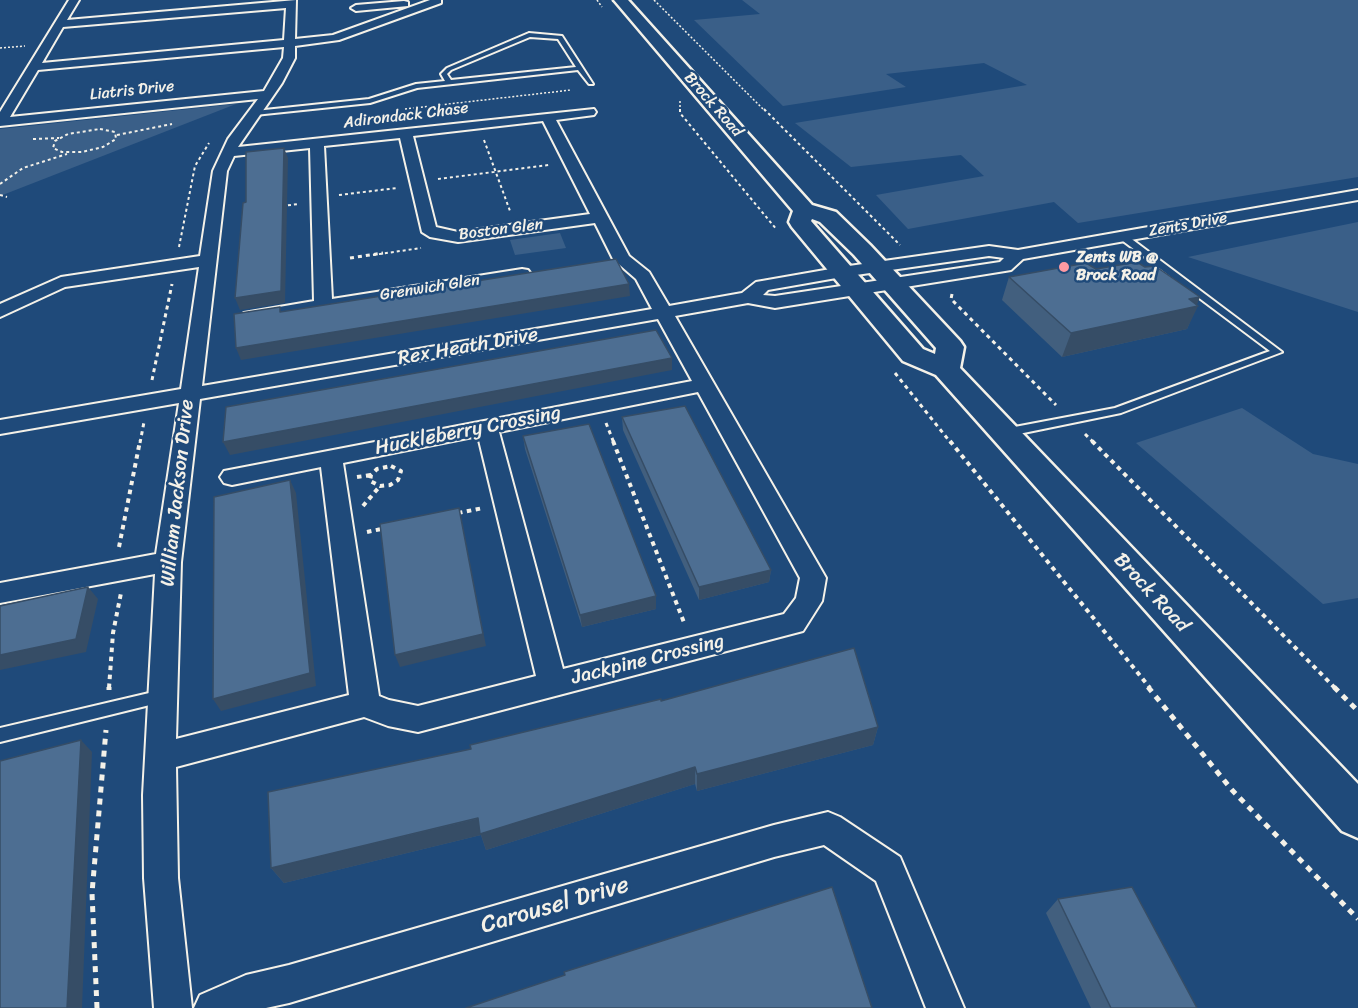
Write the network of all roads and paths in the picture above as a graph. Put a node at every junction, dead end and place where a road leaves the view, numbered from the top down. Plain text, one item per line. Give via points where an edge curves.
1 (74, 0) edge
2 (442, 0) edge
3 (597, 0) edge
4 (621, 0) edge
5 (654, 0) edge
6 (437, 1) edge
7 (291, 2) edge
8 (355, 4) edge
9 (603, 8) dead end
10 (60, 24) junction
11 (361, 29) junction
12 (291, 42) junction
13 (32, 45) dead end
14 (0, 48) edge
15 (34, 67) junction
16 (580, 68) junction
17 (449, 82) junction
18 (591, 83) dead end
19 (571, 90) dead end
20 (681, 98) dead end
21 (261, 104) junction
22 (404, 109) dead end
23 (589, 112) dead end
24 (548, 117) junction
25 (0, 122) edge
26 (477, 125) junction
27 (406, 134) junction
28 (317, 144) junction
29 (71, 153) junction
30 (227, 153) junction
31 (572, 162) junction
32 (496, 172) junction
33 (428, 180) dead end
34 (0, 184) edge
35 (397, 188) dead end
36 (0, 195) edge
37 (1358, 195) edge
38 (329, 196) dead end
39 (7, 198) dead end
40 (308, 203) dead end
41 (275, 207) edge
42 (804, 210) junction
43 (512, 217) dead end
44 (600, 217) junction
45 (777, 230) dead end
46 (1122, 236) junction
47 (902, 247) dead end
48 (622, 259) junction
49 (208, 260) junction
50 (598, 262) edge
51 (542, 271) edge
52 (886, 275) junction
53 (849, 281) junction
54 (951, 299) dead end
55 (323, 305) junction
56 (0, 311) edge
57 (664, 313) junction
58 (239, 318) edge
59 (946, 369) junction
60 (894, 372) dead end
61 (704, 385) junction
62 (189, 396) junction
63 (599, 406) junction
64 (1071, 420) junction
65 (0, 427) edge
66 (487, 427) junction
67 (1004, 433) junction
68 (331, 458) junction
69 (232, 477) dead end
70 (380, 486) junction
71 (490, 506) dead end
72 (362, 508) dead end
73 (447, 515) edge
74 (392, 527) edge
75 (360, 534) dead end
76 (168, 562) junction
77 (0, 593) edge
78 (695, 648) junction
79 (553, 685) junction
80 (164, 696) junction
81 (365, 704) junction
82 (1358, 711) edge
83 (0, 735) edge
84 (160, 757) junction
85 (1358, 816) edge
86 (1358, 918) edge
87 (173, 1008) edge
88 (213, 1008) edge
89 (945, 1008) edge

1 - 10 street
2 - 6 street
3 - 9 path
4 - 42 main road, Brock Road
5 - 47 path
6 - 8 street
6 - 11 street
7 - 10 street
7 - 12 street, William Jackson Drive
8 - 11 street
10 - 15 street
11 - 12 street via 335,38
12 - 15 street
12 - 21 street, William Jackson Drive via 289,58
13 - 14 path
15 - 25 street
16 - 17 lane
16 - 17 lane via 560,38 529,35 449,69 444,74
16 - 18 lane
17 - 21 lane via 405,88 370,101
19 - 22 path
20 - 45 path via 680,113
21 - 25 street, Liatris Drive
21 - 30 street, William Jackson Drive
23 - 24 street, Adirondack Chase
24 - 26 street, Adirondack Chase
24 - 31 street
26 - 27 street, Adirondack Chase
26 - 32 path
27 - 28 street, Adirondack Chase
27 - 44 street, Boston Glen via 428,228 436,234 458,237
28 - 30 street, Adirondack Chase
28 - 55 street
29 - 29 path via 103,147 117,135 109,130 90,129 68,134 52,145 56,150
29 - 34 path via 29,165
30 - 49 street, William Jackson Drive via 220,171
31 - 32 path
31 - 44 street
32 - 33 path
32 - 43 path
35 - 38 path
36 - 39 path
37 - 46 street, Zents Drive
40 - 41 path
42 - 52 main road, Brock Road via 828,217
42 - 53 main road, Brock Road via 800,222
44 - 48 street
46 - 52 street, Zents Drive via 1017,255 1005,266
46 - 64 lane via 1277,352 1117,411
48 - 50 street
48 - 57 street, Jackpine Crossing via 640,271
49 - 56 street via 62,282
49 - 62 street, William Jackson Drive
51 - 55 street, Grenwich Glen
52 - 53 street, Zents Drive
52 - 59 main road, Brock Road via 950,347
53 - 57 street, Rex Heath Drive via 775,302 748,298
53 - 59 main road, Brock Road via 913,355
54 - 64 path
55 - 58 street, Grenwich Glen
57 - 61 street, Jackpine Crossing
57 - 62 street, Rex Heath Drive
59 - 67 main road, Brock Road
60 - 86 path via 1232,790
61 - 63 street, Huckleberry Crossing
61 - 78 street, Jackpine Crossing via 813,578 809,602 793,623
62 - 65 street, Rex Heath Drive
62 - 76 street, William Jackson Drive
63 - 66 street, Huckleberry Crossing
63 - 78 path
64 - 67 lane
64 - 82 path
66 - 68 street, Huckleberry Crossing
66 - 79 street
67 - 85 main road, Brock Road
68 - 69 street, Huckleberry Crossing
68 - 81 street
70 - 70 path via 370,481 373,472 386,466 399,469 398,480
70 - 72 path
71 - 73 path
74 - 75 path
76 - 77 street
76 - 80 street, William Jackson Drive
78 - 79 street, Jackpine Crossing
79 - 81 street, Jackpine Crossing via 418,719
80 - 83 lane
80 - 84 street, William Jackson Drive
81 - 84 street
84 - 87 street, William Jackson Drive via 161,878
88 - 89 street, Carousel Drive via 246,994 828,828 888,868

